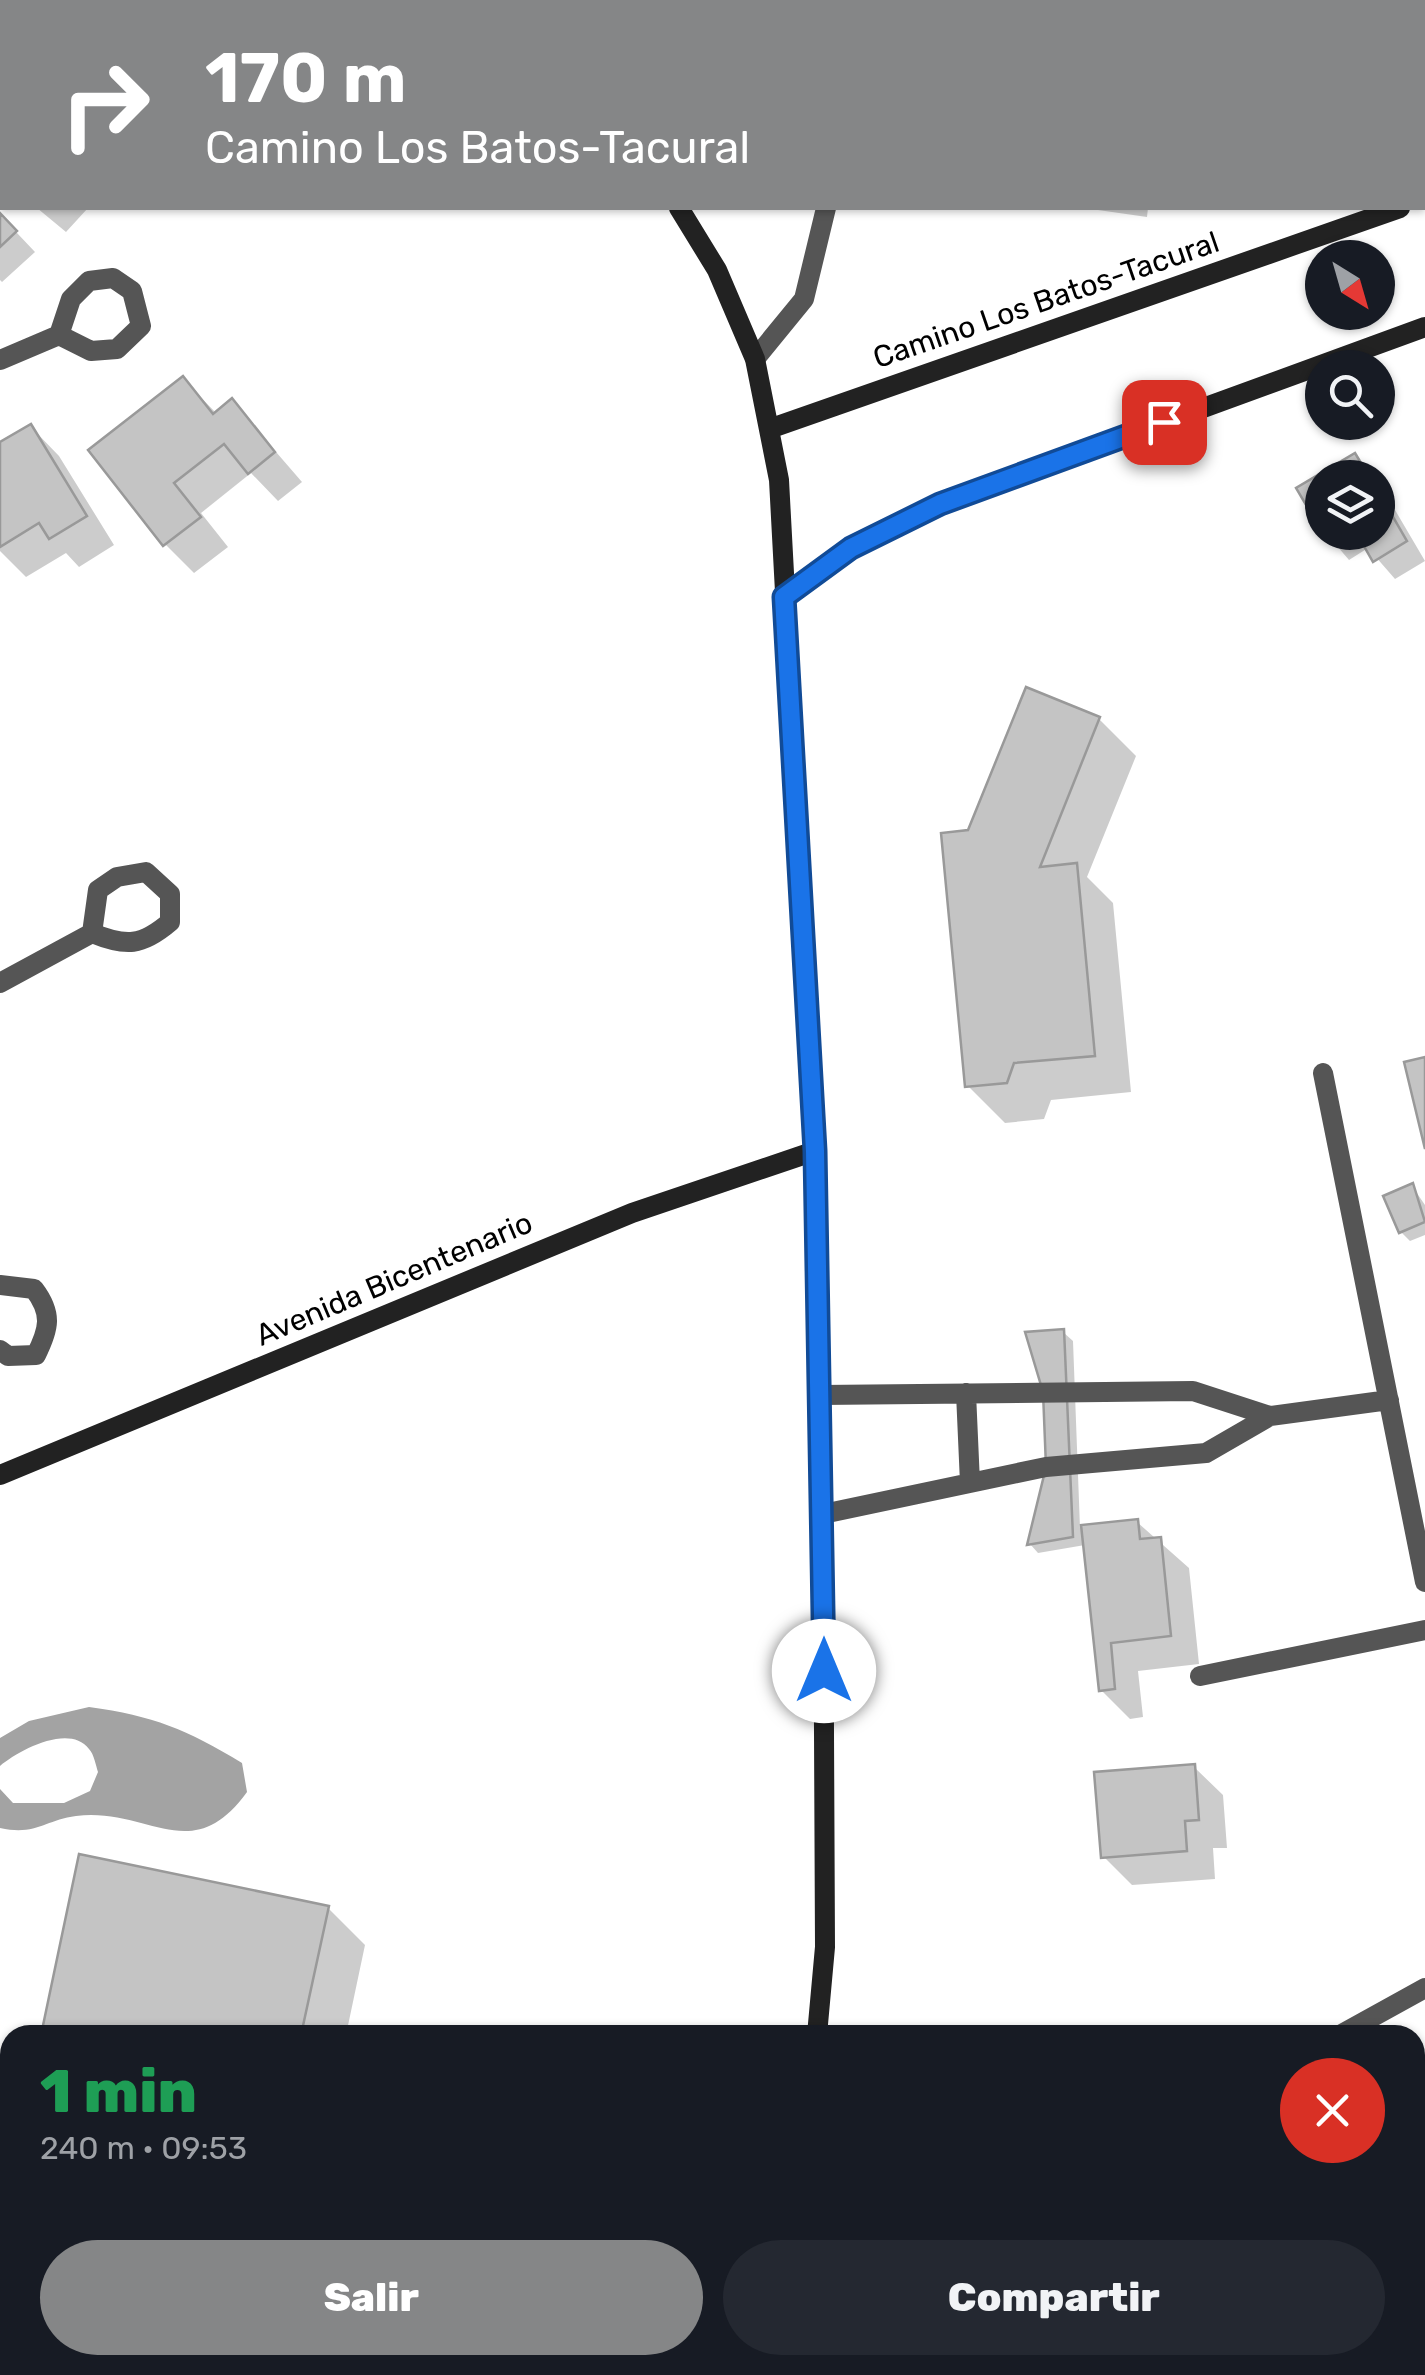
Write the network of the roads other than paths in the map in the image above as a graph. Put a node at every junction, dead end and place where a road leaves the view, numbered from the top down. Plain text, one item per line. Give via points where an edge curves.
1 (679, 210) edge
2 (826, 210) edge
3 (1394, 210) edge
4 (1425, 327) edge
5 (58, 334) dead end
6 (756, 359) junction
7 (0, 360) edge
8 (769, 428) junction
9 (784, 597) junction
10 (92, 933) dead end
11 (0, 983) edge
12 (1323, 1073) dead end
13 (815, 1151) junction
14 (0, 1285) edge
15 (0, 1350) edge
16 (966, 1393) junction
17 (821, 1395) junction
18 (1389, 1400) junction
19 (1270, 1416) junction
20 (0, 1475) edge
21 (970, 1483) junction
22 (824, 1514) junction
23 (1425, 1582) edge
24 (1425, 1630) edge
25 (1200, 1676) dead end
26 (1425, 1988) edge
27 (819, 2025) edge
28 (1358, 2025) edge

1 - 6 street via 717,270
2 - 6 street via 804,299
3 - 8 street, Camino Los Batos-Tacural
4 - 9 street via 940,504 851,548
5 - 7 street
6 - 8 street
8 - 9 street
9 - 13 street
10 - 11 street
12 - 18 street
13 - 17 street
13 - 20 street, Avenida Bicentenario via 632,1213
14 - 15 street via 34,1289 48,1307 48,1331 36,1355
16 - 17 street
16 - 19 street via 1192,1391
16 - 21 street
17 - 22 street
18 - 19 street
18 - 23 street
19 - 21 street via 1206,1453 1046,1467
21 - 22 street
22 - 27 street via 825,1947
24 - 25 street
26 - 28 street

